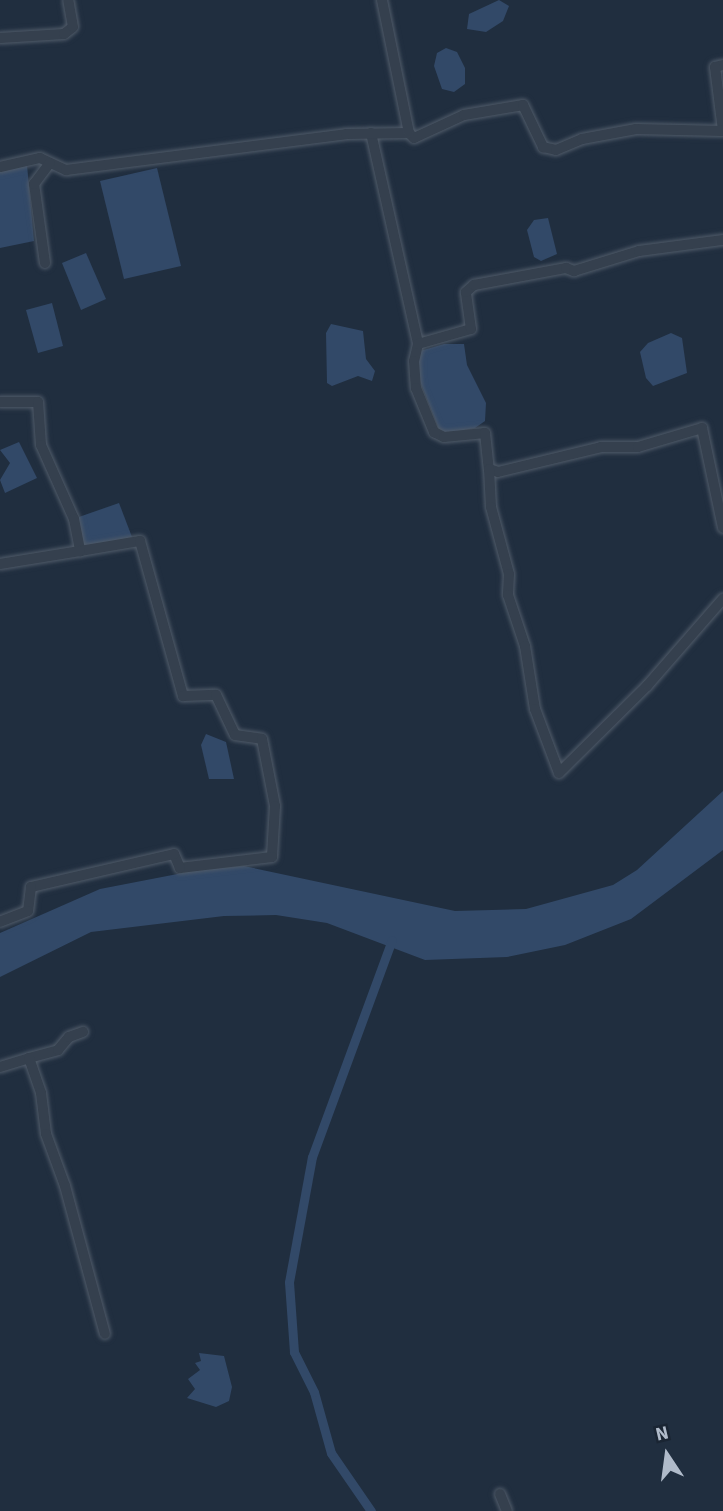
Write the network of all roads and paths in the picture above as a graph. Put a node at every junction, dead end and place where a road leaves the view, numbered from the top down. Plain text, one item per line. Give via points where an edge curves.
1 (68, 0) edge
2 (382, 0) edge
3 (0, 38) edge
4 (723, 65) edge
5 (723, 131) edge
6 (371, 133) junction
7 (409, 134) junction
8 (50, 163) junction
9 (0, 167) edge
10 (723, 240) edge
11 (45, 262) dead end
12 (418, 344) junction
13 (0, 402) edge
14 (489, 469) junction
15 (723, 528) edge
16 (80, 551) junction
17 (0, 564) edge
18 (723, 599) edge
19 (0, 922) edge
20 (83, 1032) dead end
21 (29, 1058) junction
22 (0, 1067) edge
23 (105, 1334) dead end
24 (500, 1494) dead end
25 (507, 1511) edge

1 - 3 street via 74,27 64,34
2 - 7 street
4 - 5 street via 715,67
5 - 7 street via 614,132 556,150 543,147 523,105 464,116 414,138
6 - 7 street
6 - 8 street via 66,170
6 - 12 street
8 - 9 street via 40,158
8 - 11 street via 34,184
10 - 12 street via 639,251 574,271 566,268 474,285 466,292 471,329
12 - 14 street via 416,388 433,432 444,437 485,433
13 - 16 street via 38,402 41,444 71,513
14 - 15 street via 498,472 601,447 638,447 702,428
14 - 18 street via 491,507 509,574 508,595 524,646 535,709 559,773 647,686
16 - 17 street
16 - 19 street via 140,541 183,696 216,695 234,735 262,739 275,806 272,857 180,868 173,854 31,887 28,911
20 - 21 street via 69,1037 58,1050
21 - 22 street
21 - 23 street via 41,1093 46,1134 65,1186
24 - 25 street

